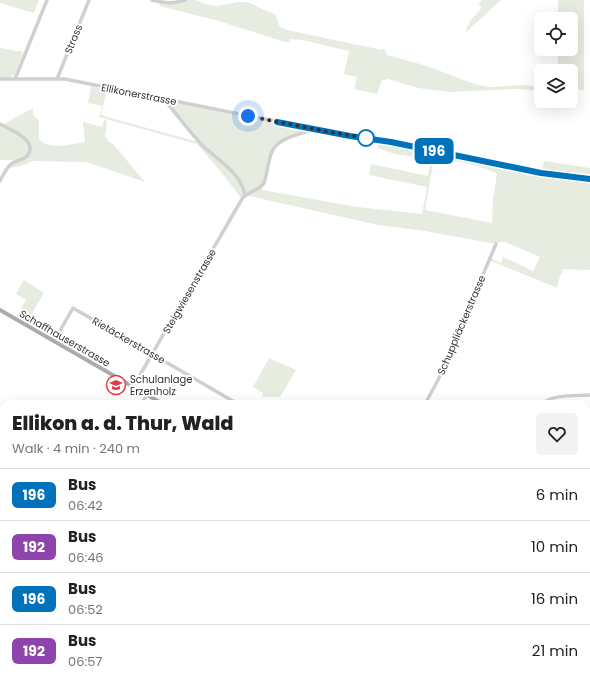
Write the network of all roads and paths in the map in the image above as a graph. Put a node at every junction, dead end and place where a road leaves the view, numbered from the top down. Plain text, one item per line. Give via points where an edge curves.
1 (47, 0) edge
2 (89, 0) edge
3 (152, 0) edge
4 (185, 0) edge
5 (15, 79) junction
6 (57, 79) junction
7 (0, 80) edge
8 (166, 99) junction
9 (0, 125) edge
10 (309, 128) junction
11 (590, 179) edge
12 (0, 181) edge
13 (245, 195) junction
14 (496, 244) dead end
15 (0, 310) edge
16 (54, 341) junction
17 (152, 354) junction
18 (133, 387) junction
19 (147, 395) junction
20 (590, 395) edge
21 (144, 400) edge
22 (156, 400) edge
23 (231, 400) edge
24 (427, 400) edge
25 (548, 400) edge

1 - 5 street
2 - 6 street, Strass
3 - 4 street via 166,3
5 - 6 street, Ellikonerstrasse
5 - 7 street, Ellikonerstrasse
6 - 8 street, Ellikonerstrasse
8 - 10 street, Ellikonerstrasse
8 - 13 street via 166,103 201,143 230,169 240,182
9 - 12 street via 23,137 30,148 24,158 8,166
10 - 11 street, Ellikonerstrasse via 541,173
10 - 13 street, Steigwiesenstrasse via 308,131 275,146 264,182
13 - 17 street, Steigwiesenstrasse
14 - 24 street, Schuppliäckerstrasse
15 - 16 main road, Schaffhauserstrasse
16 - 17 street, Rietäckerstrasse via 73,308
16 - 18 main road, Schaffhauserstrasse
17 - 18 street, Steigwiesenstrasse
17 - 23 street, Rietäckerstrasse
18 - 19 main road, Schaffhauserstrasse
19 - 21 street
19 - 22 main road, Schaffhauserstrasse
20 - 25 street via 555,397

